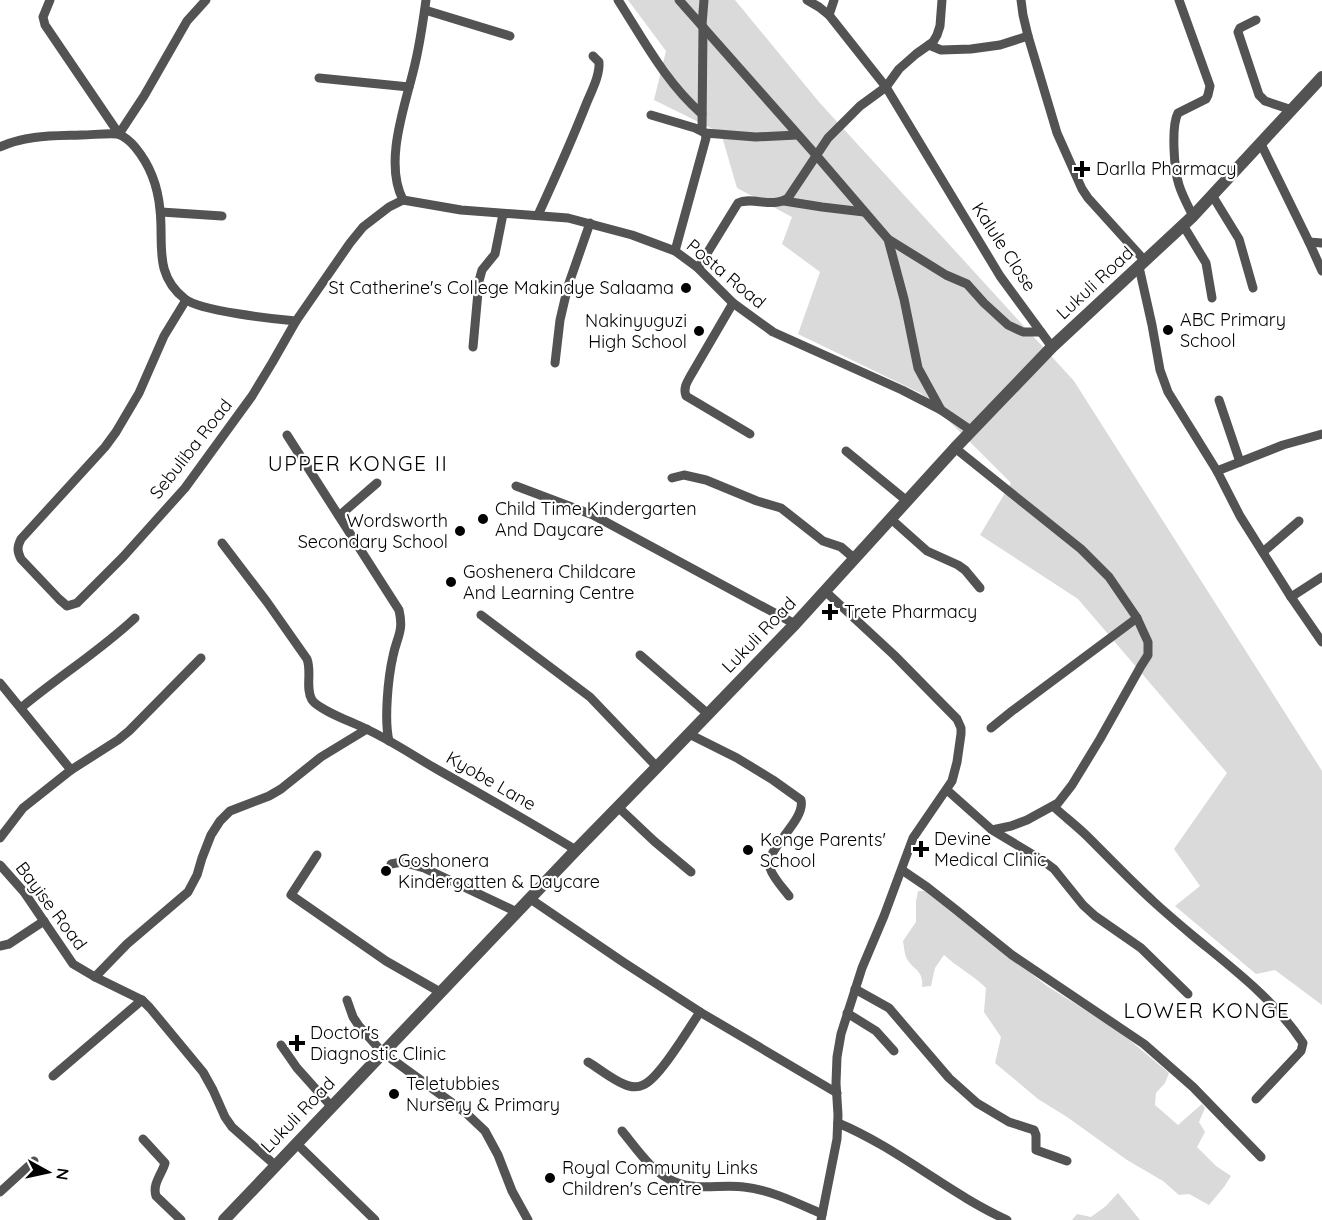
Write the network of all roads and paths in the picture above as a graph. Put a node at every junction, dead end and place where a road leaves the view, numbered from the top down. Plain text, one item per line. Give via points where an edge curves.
1 (50, 0) edge
2 (206, 0) edge
3 (618, 0) edge
4 (679, 0) edge
5 (704, 0) edge
6 (807, 0) edge
7 (834, 0) edge
8 (942, 0) edge
9 (1021, 0) edge
10 (1179, 0) edge
11 (425, 5) edge
12 (829, 15) junction
13 (1256, 20) dead end
14 (702, 26) junction
15 (510, 36) dead end
16 (1028, 36) junction
17 (929, 45) junction
18 (593, 56) dead end
19 (1322, 77) edge
20 (319, 78) dead end
21 (409, 87) junction
22 (886, 87) junction
23 (1292, 110) junction
24 (702, 114) junction
25 (651, 115) dead end
26 (704, 131) junction
27 (119, 134) junction
28 (797, 135) junction
29 (1261, 144) junction
30 (0, 147) edge
31 (816, 155) junction
32 (1212, 195) junction
33 (403, 200) junction
34 (784, 201) junction
35 (161, 212) junction
36 (864, 212) junction
37 (503, 214) junction
38 (538, 215) junction
39 (222, 216) dead end
40 (1188, 220) junction
41 (590, 223) junction
42 (888, 239) junction
43 (1309, 242) junction
44 (1322, 243) edge
45 (675, 251) junction
46 (1142, 264) junction
47 (698, 268) junction
48 (1322, 271) edge
49 (1253, 288) dead end
50 (1212, 298) dead end
51 (186, 300) junction
52 (733, 303) junction
53 (296, 321) junction
54 (1041, 332) junction
55 (473, 347) dead end
56 (1052, 347) junction
57 (555, 363) dead end
58 (1219, 400) dead end
59 (941, 410) junction
60 (972, 431) junction
61 (750, 434) dead end
62 (1322, 434) edge
63 (287, 435) dead end
64 (955, 448) junction
65 (846, 450) dead end
66 (1240, 462) junction
67 (1217, 471) junction
68 (672, 478) dead end
69 (377, 483) dead end
70 (516, 486) dead end
71 (908, 501) junction
72 (339, 516) junction
73 (891, 519) junction
74 (1299, 521) dead end
75 (222, 543) dead end
76 (1263, 552) junction
77 (855, 559) junction
78 (1322, 577) edge
79 (980, 588) dead end
80 (825, 591) junction
81 (1291, 597) junction
82 (482, 615) dead end
83 (135, 618) dead end
84 (1137, 618) junction
85 (795, 624) junction
86 (1322, 642) edge
87 (640, 655) dead end
88 (201, 658) dead end
89 (0, 683) edge
90 (21, 708) junction
91 (708, 714) junction
92 (991, 728) dead end
93 (367, 729) junction
94 (689, 734) junction
95 (389, 741) junction
96 (657, 767) junction
97 (71, 770) junction
98 (947, 790) junction
99 (618, 807) junction
100 (1054, 807) junction
101 (992, 830) junction
102 (0, 838) edge
103 (576, 850) junction
104 (317, 855) dead end
105 (391, 864) dead end
106 (0, 865) edge
107 (902, 870) junction
108 (691, 872) dead end
109 (789, 896) dead end
110 (529, 898) junction
111 (517, 912) junction
112 (44, 921) junction
113 (0, 946) edge
114 (95, 977) junction
115 (855, 989) junction
116 (440, 992) junction
117 (1188, 994) dead end
118 (142, 1000) junction
119 (347, 1000) dead end
120 (700, 1012) junction
121 (847, 1013) junction
122 (281, 1045) dead end
123 (894, 1051) dead end
124 (382, 1052) junction
125 (588, 1062) dead end
126 (53, 1076) dead end
127 (837, 1093) junction
128 (1256, 1099) dead end
129 (331, 1106) junction
130 (838, 1123) junction
131 (622, 1131) dead end
132 (143, 1138) dead end
133 (296, 1143) junction
134 (1261, 1157) dead end
135 (34, 1161) dead end
136 (1067, 1161) dead end
137 (275, 1165) junction
138 (0, 1192) edge
139 (822, 1217) edge
140 (181, 1220) edge
141 (224, 1220) edge
142 (375, 1220) edge
143 (528, 1220) edge
144 (1007, 1220) edge

1 - 27 street via 45,25
2 - 27 street via 187,21
3 - 24 street via 681,93
4 - 14 street
5 - 14 street
6 - 12 street, Kalule Close
7 - 12 street
8 - 17 street via 938,34
9 - 16 street
10 - 40 street via 1210,86 1206,99 1178,113 1174,123 1175,160
11 - 15 street
11 - 21 street
12 - 22 street, Kalule Close
13 - 23 street via 1238,32 1259,94
14 - 24 street
14 - 28 street
16 - 17 street via 971,49 941,50
16 - 46 street via 1057,133 1082,189
17 - 22 street via 900,69
18 - 38 street via 599,62 597,78
19 - 23 street, Lukuli Road
20 - 21 street
21 - 33 street via 395,160
22 - 31 street via 860,106
22 - 54 street, Kalule Close via 1000,276
23 - 29 street, Lukuli Road
24 - 26 street
25 - 26 street
26 - 28 street via 756,137
26 - 45 street via 706,138
27 - 30 street via 32,137
27 - 35 street via 133,144 147,164
28 - 31 street
29 - 32 street, Lukuli Road
29 - 43 street
31 - 34 street
31 - 36 street
32 - 40 street, Lukuli Road
32 - 49 street via 1239,239
33 - 37 street, Posta Road
33 - 53 street, Sebuliba Road via 363,228
34 - 36 street
34 - 47 street via 738,203
35 - 39 street
35 - 51 street via 162,260 172,284
36 - 42 street
37 - 38 street, Posta Road
37 - 55 street via 495,254 482,270 479,281
38 - 41 street, Posta Road
40 - 46 street, Lukuli Road
40 - 50 street via 1206,263
41 - 45 street, Posta Road
41 - 57 street via 568,286
42 - 54 street via 967,285 1008,326 1023,332
42 - 59 street via 918,368
43 - 44 street
43 - 48 street
45 - 47 street, Posta Road
46 - 56 street, Lukuli Road
46 - 67 street via 1163,380
47 - 52 street, Posta Road
51 - 53 street
51 - 53 street, Sebuliba Road via 116,432 18,545 21,559 67,606 77,603 185,488 252,396
52 - 59 street, Posta Road via 773,333
52 - 61 street via 684,392
54 - 56 street, Kalule Close
56 - 60 street, Lukuli Road
58 - 66 street
59 - 60 street, Posta Road
60 - 64 street, Lukuli Road
62 - 66 street
63 - 72 street
64 - 71 street, Lukuli Road
64 - 84 street via 1081,549 1109,577
65 - 71 street
66 - 67 street
67 - 76 street
68 - 77 street via 706,480 781,508 823,541 841,547
69 - 72 street
70 - 85 street via 592,515
71 - 73 street, Lukuli Road
72 - 95 street via 395,603 402,621 388,700
73 - 77 street, Lukuli Road
73 - 79 street via 927,551 965,570
74 - 76 street
75 - 93 street, Kyobe Lane via 307,659 311,698 318,706
76 - 81 street
77 - 80 street, Lukuli Road
78 - 81 street
80 - 85 street, Lukuli Road
80 - 98 street via 957,719 960,742
81 - 86 street
82 - 96 street via 590,697
83 - 90 street
84 - 92 street
84 - 100 street via 1148,642 1148,655 1100,740
85 - 91 street, Lukuli Road
87 - 91 street
88 - 97 street via 129,730
89 - 90 street
90 - 97 street
91 - 94 street, Lukuli Road
93 - 95 street, Kyobe Lane
93 - 114 street via 281,789 230,811 211,835 188,892
94 - 96 street, Lukuli Road
94 - 109 street via 737,758 801,800 799,814 770,862 775,878
95 - 103 street, Kyobe Lane
96 - 99 street, Lukuli Road
97 - 102 street via 23,808
98 - 101 street
98 - 107 street via 913,838
99 - 103 street, Lukuli Road
99 - 108 street
100 - 101 street
100 - 128 street via 1152,900 1244,978 1296,1032 1303,1048
101 - 117 street via 1054,869 1095,916 1141,948
103 - 110 street, Lukuli Road
104 - 116 street via 291,895 362,945
105 - 111 street via 402,862 424,868
106 - 112 street, Bayise Road
107 - 115 street
107 - 134 street via 1012,955 1144,1044 1193,1087
110 - 111 street, Lukuli Road
110 - 120 street
111 - 116 street, Lukuli Road
112 - 113 street via 9,945
112 - 114 street, Bayise Road via 73,964
114 - 118 street, Bayise Road
115 - 121 street
115 - 136 street via 889,1008 949,1078 977,1103 1009,1122 1034,1130 1036,1150
116 - 124 street, Lukuli Road
118 - 126 street
118 - 137 street, Bayise Road via 203,1072 232,1127
119 - 124 street via 358,1026
120 - 125 street via 664,1065 642,1085 621,1083
120 - 127 street
121 - 123 street via 876,1031
121 - 127 street via 837,1057
122 - 129 street
124 - 129 street, Lukuli Road
124 - 143 street via 485,1131
127 - 130 street
129 - 133 street, Lukuli Road
130 - 139 street
130 - 144 street via 867,1136
131 - 139 street via 651,1165 676,1183 757,1188
132 - 140 street via 165,1163 154,1186 156,1196
133 - 137 street, Lukuli Road
133 - 142 street
135 - 138 street
137 - 141 street, Lukuli Road

